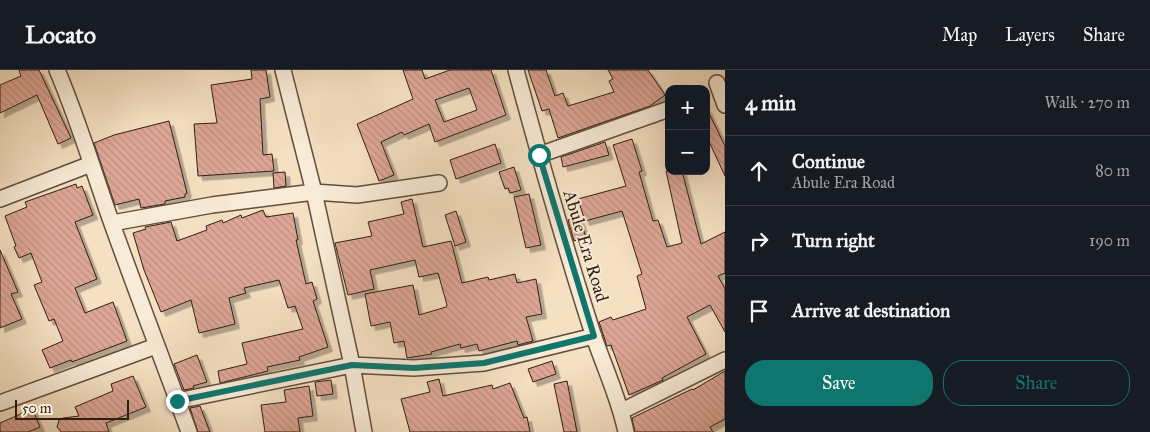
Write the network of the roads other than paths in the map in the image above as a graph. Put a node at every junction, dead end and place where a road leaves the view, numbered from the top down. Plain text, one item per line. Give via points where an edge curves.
1 (57, 70) edge
2 (282, 70) edge
3 (516, 70) edge
4 (716, 84) edge
5 (725, 104) edge
6 (665, 110) edge
7 (539, 155) junction
8 (91, 164) junction
9 (439, 183) dead end
10 (314, 192) junction
11 (0, 199) edge
12 (112, 223) junction
13 (594, 336) junction
14 (156, 346) junction
15 (725, 360) edge
16 (352, 365) junction
17 (177, 401) junction
18 (0, 403) edge
19 (622, 411) junction
20 (188, 432) edge
21 (364, 432) edge
22 (626, 432) edge

1 - 8 street
2 - 10 street
3 - 7 street, Abule Era Road
4 - 5 street
6 - 7 street
7 - 13 street, Abule Era Road
8 - 11 street
8 - 12 street
9 - 10 street via 357,194
10 - 12 street via 212,205
10 - 16 street
12 - 14 street
13 - 16 street via 484,363 414,368
13 - 19 street, Abule Era Road
14 - 17 street
14 - 18 street
15 - 19 street
16 - 17 street
16 - 21 street
17 - 20 street
19 - 22 street, Abule Era Road

